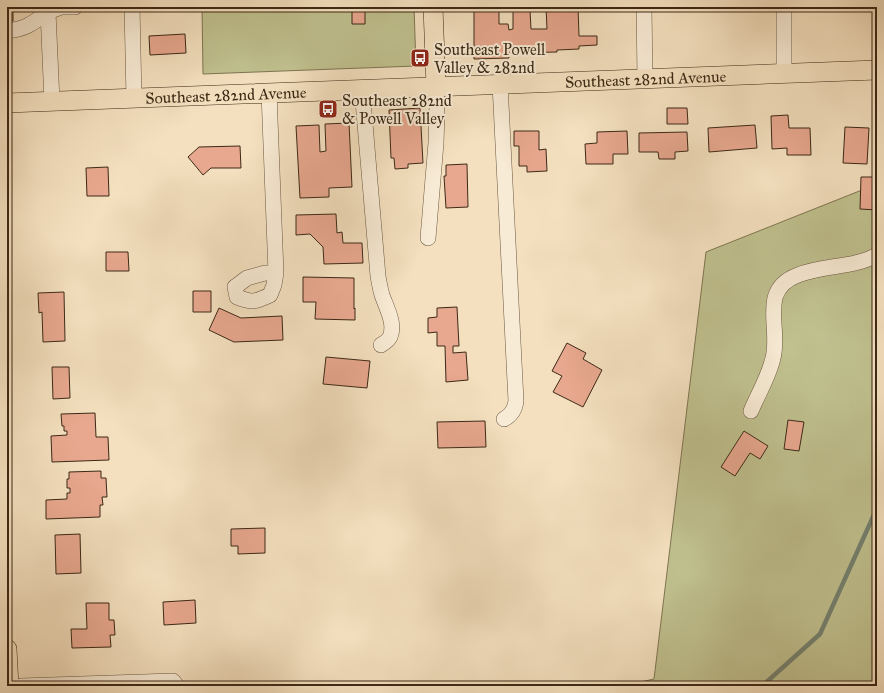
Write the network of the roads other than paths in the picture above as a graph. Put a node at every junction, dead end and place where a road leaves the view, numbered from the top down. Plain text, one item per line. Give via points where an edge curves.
1 (76, 7) edge
2 (132, 7) edge
3 (433, 7) edge
4 (644, 7) edge
5 (784, 7) edge
6 (48, 12) junction
7 (7, 31) edge
8 (877, 70) edge
9 (784, 73) junction
10 (645, 78) junction
11 (500, 84) junction
12 (436, 86) junction
13 (362, 89) junction
14 (269, 93) junction
15 (134, 98) junction
16 (52, 101) junction
17 (7, 103) edge
18 (428, 238) dead end
19 (877, 255) edge
20 (276, 273) dead end
21 (381, 345) dead end
22 (751, 411) dead end
23 (504, 419) dead end
24 (7, 649) edge
25 (9, 686) edge
26 (21, 686) edge
27 (178, 686) edge

1 - 6 lane via 61,7
2 - 15 lane
3 - 12 main road
4 - 10 lane
5 - 9 lane
6 - 7 lane via 30,25
6 - 16 lane
8 - 9 main road, Southeast 282nd Avenue
9 - 10 main road, Southeast 282nd Avenue
10 - 11 main road, Southeast 282nd Avenue
11 - 12 main road, Southeast 282nd Avenue
11 - 23 lane via 516,401 513,412
12 - 13 main road, Southeast 282nd Avenue
12 - 18 lane via 436,143
13 - 14 main road, Southeast 282nd Avenue
13 - 21 lane via 378,276 392,323 390,337
14 - 15 main road, Southeast 282nd Avenue
14 - 20 lane
15 - 16 main road, Southeast 282nd Avenue
16 - 17 main road, Southeast 282nd Avenue
19 - 22 lane via 798,275 786,280 780,287 775,295 774,304 774,357
24 - 25 main road
26 - 27 lane via 174,681

